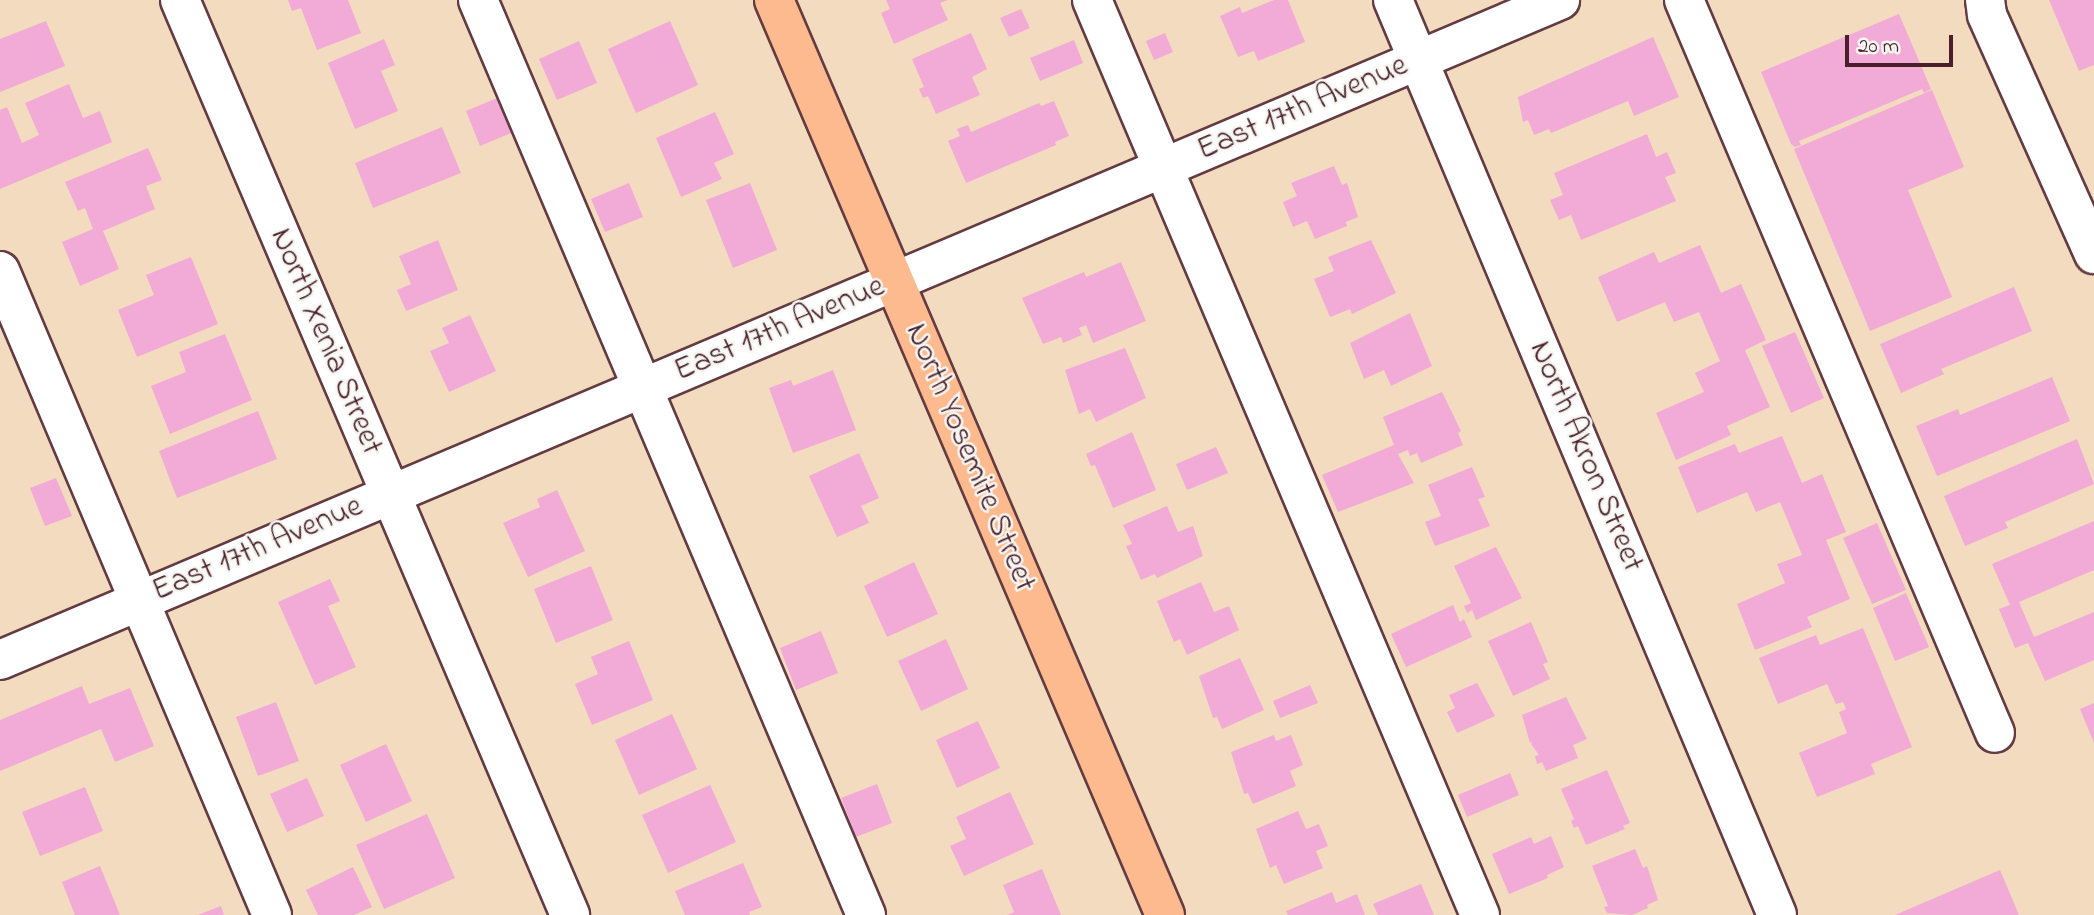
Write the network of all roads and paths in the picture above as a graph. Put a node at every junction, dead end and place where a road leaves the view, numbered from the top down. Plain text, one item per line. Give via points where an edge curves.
1 (180, 0) edge
2 (478, 0) edge
3 (774, 0) edge
4 (1092, 0) edge
5 (1393, 0) edge
6 (1560, 0) edge
7 (1684, 0) edge
8 (1985, 0) edge
9 (1419, 60) junction
10 (1163, 169) junction
11 (2094, 254) edge
12 (0, 271) edge
13 (894, 283) junction
14 (642, 388) junction
15 (390, 494) junction
16 (139, 600) junction
17 (0, 660) edge
18 (1996, 733) dead end
19 (272, 915) edge
20 (570, 915) edge
21 (866, 915) edge
22 (1165, 915) edge
23 (1480, 915) edge
24 (1777, 915) edge

1 - 15 street, North Xenia Street
2 - 14 street
3 - 13 main road, North Yosemite Street
4 - 10 street
5 - 9 street, North Akron Street
6 - 9 street, East 17th Avenue
7 - 18 street
8 - 11 street via 1987,15
9 - 10 street, East 17th Avenue
9 - 24 street, North Akron Street
10 - 13 street, East 17th Avenue
10 - 23 street
12 - 16 street
13 - 14 street, East 17th Avenue
13 - 22 main road, North Yosemite Street
14 - 15 street, East 17th Avenue
14 - 21 street
15 - 16 street, East 17th Avenue
15 - 20 street, North Xenia Street
16 - 17 street, East 17th Avenue
16 - 19 street

